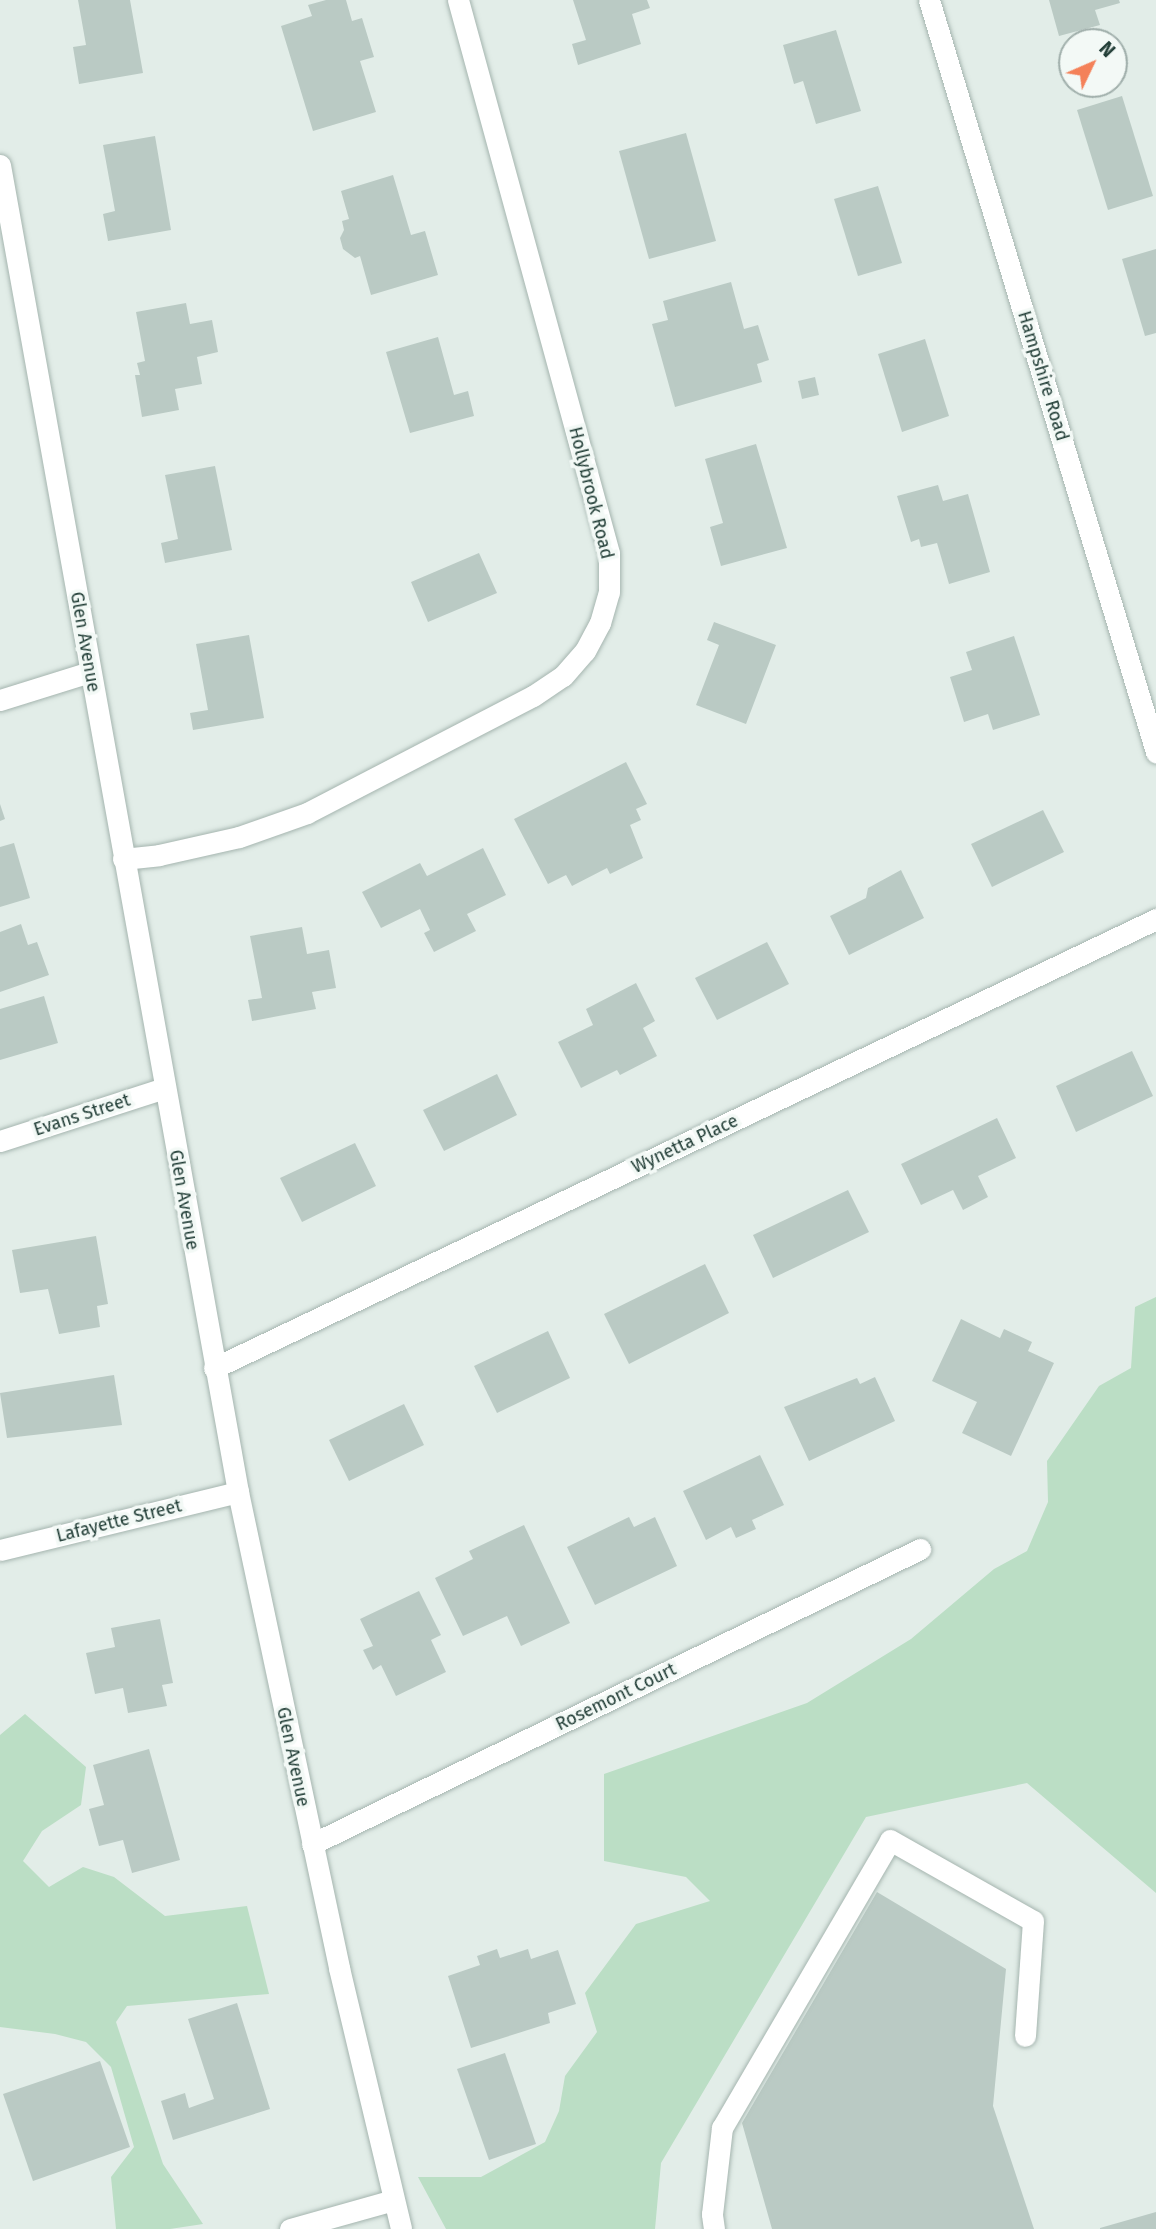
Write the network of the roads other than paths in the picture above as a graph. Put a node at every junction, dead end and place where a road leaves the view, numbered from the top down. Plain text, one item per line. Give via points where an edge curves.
1 (458, 0) edge
2 (929, 0) edge
3 (0, 165) edge
4 (9, 266) edge
5 (90, 671) junction
6 (0, 700) edge
7 (1156, 752) edge
8 (123, 859) junction
9 (1156, 919) edge
10 (164, 1088) junction
11 (0, 1142) edge
12 (214, 1368) junction
13 (238, 1492) junction
14 (920, 1549) dead end
15 (0, 1550) edge
16 (312, 1844) junction
17 (1025, 2036) dead end
18 (393, 2200) junction
19 (290, 2229) edge
20 (401, 2229) edge
21 (715, 2229) edge

1 - 8 street, Hollybrook Road via 609,553 609,592 600,623 585,651 563,676 533,696 307,813 239,838
2 - 7 street, Hampshire Road
3 - 4 street, Glen Avenue
4 - 5 street, Glen Avenue
5 - 6 street
5 - 8 street, Glen Avenue
8 - 10 street, Glen Avenue
9 - 12 street, Wynetta Place
10 - 11 street, Evans Street
10 - 12 street, Glen Avenue
12 - 13 street, Glen Avenue
13 - 15 street, Lafayette Street
13 - 16 street, Glen Avenue
14 - 16 street, Rosemont Court
16 - 18 street, Glen Avenue
17 - 21 street via 1033,1920 890,1840 722,2128 712,2214
18 - 19 street
18 - 20 street, Glen Avenue

